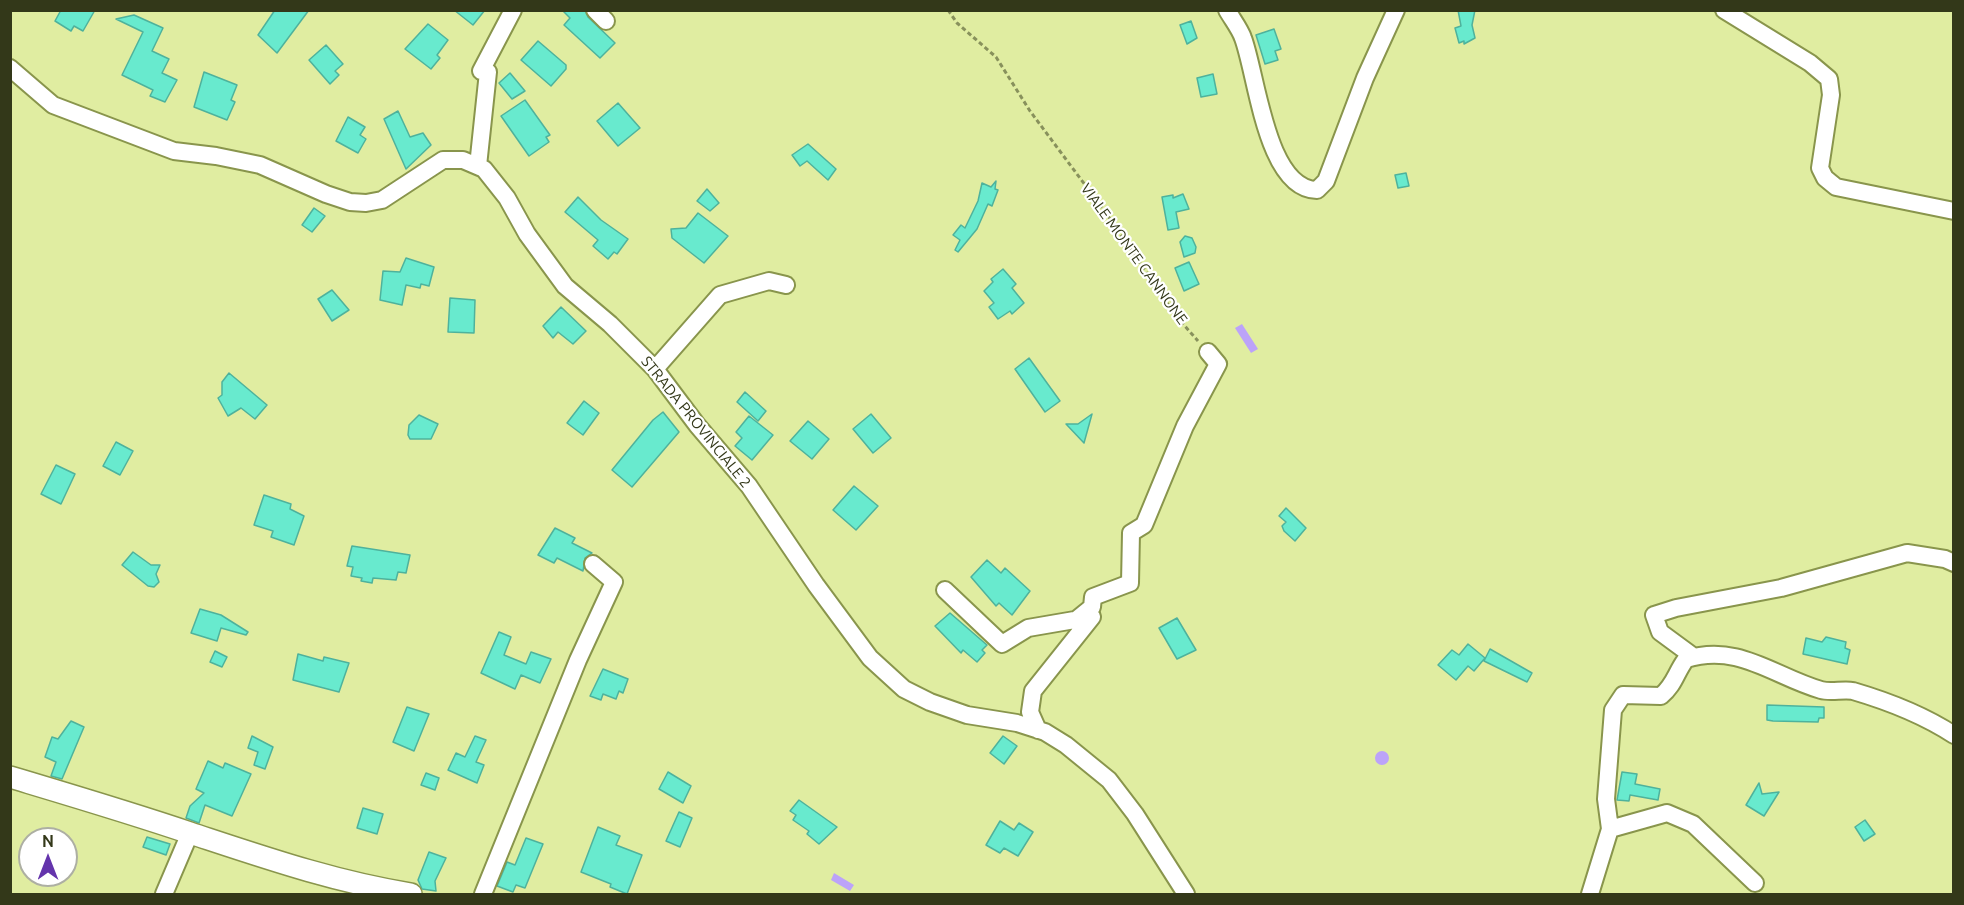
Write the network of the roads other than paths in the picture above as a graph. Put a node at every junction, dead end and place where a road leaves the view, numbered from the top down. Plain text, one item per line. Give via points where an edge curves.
1 (513, 10) edge
2 (1227, 10) edge
3 (1396, 10) edge
4 (1724, 10) edge
5 (10, 68) edge
6 (478, 166) junction
7 (1953, 210) edge
8 (786, 285) dead end
9 (1208, 352) road end
10 (655, 369) junction
11 (1953, 563) edge
12 (593, 564) dead end
13 (945, 590) dead end
14 (1076, 620) junction
15 (1694, 657) junction
16 (1038, 730) junction
17 (1953, 735) edge
18 (10, 777) edge
19 (1610, 829) junction
20 (190, 833) junction
21 (1755, 883) dead end
22 (164, 894) edge
23 (411, 894) edge
24 (483, 894) edge
25 (1186, 894) edge
26 (1590, 894) edge

1 - 6 street via 481,71 488,72
2 - 3 street via 1243,37 1265,130 1292,180 1305,189 1317,190 1326,181
4 - 7 street via 1829,79 1831,95 1820,168 1825,178 1836,187
5 - 6 street via 53,105 174,151 260,165 350,202 382,200 443,160 463,160
6 - 10 street, STRADA PROVINCIALE 2 via 507,198 527,234 565,286
8 - 10 street via 769,281 720,294
9 - 14 street via 1218,364 1185,426 1144,525 1131,533 1130,583 1093,597 1092,607
10 - 16 street, STRADA PROVINCIALE 2 via 749,486 870,658 904,689 930,702
11 - 15 street via 1907,553 1781,588 1654,615 1660,632
12 - 24 street via 614,582
13 - 14 street via 1002,644 1028,628
14 - 16 street via 1092,617 1033,692 1030,712
15 - 17 street via 1722,653 1823,691 1851,690 1935,723
15 - 19 street via 1686,659 1673,686 1660,696 1623,695 1613,710 1606,799
16 - 25 street, STRADA PROVINCIALE 2 via 1066,745 1109,780
18 - 20 main road
19 - 21 street via 1667,813 1693,824
19 - 26 street
20 - 22 street
20 - 23 main road via 270,861 379,890

